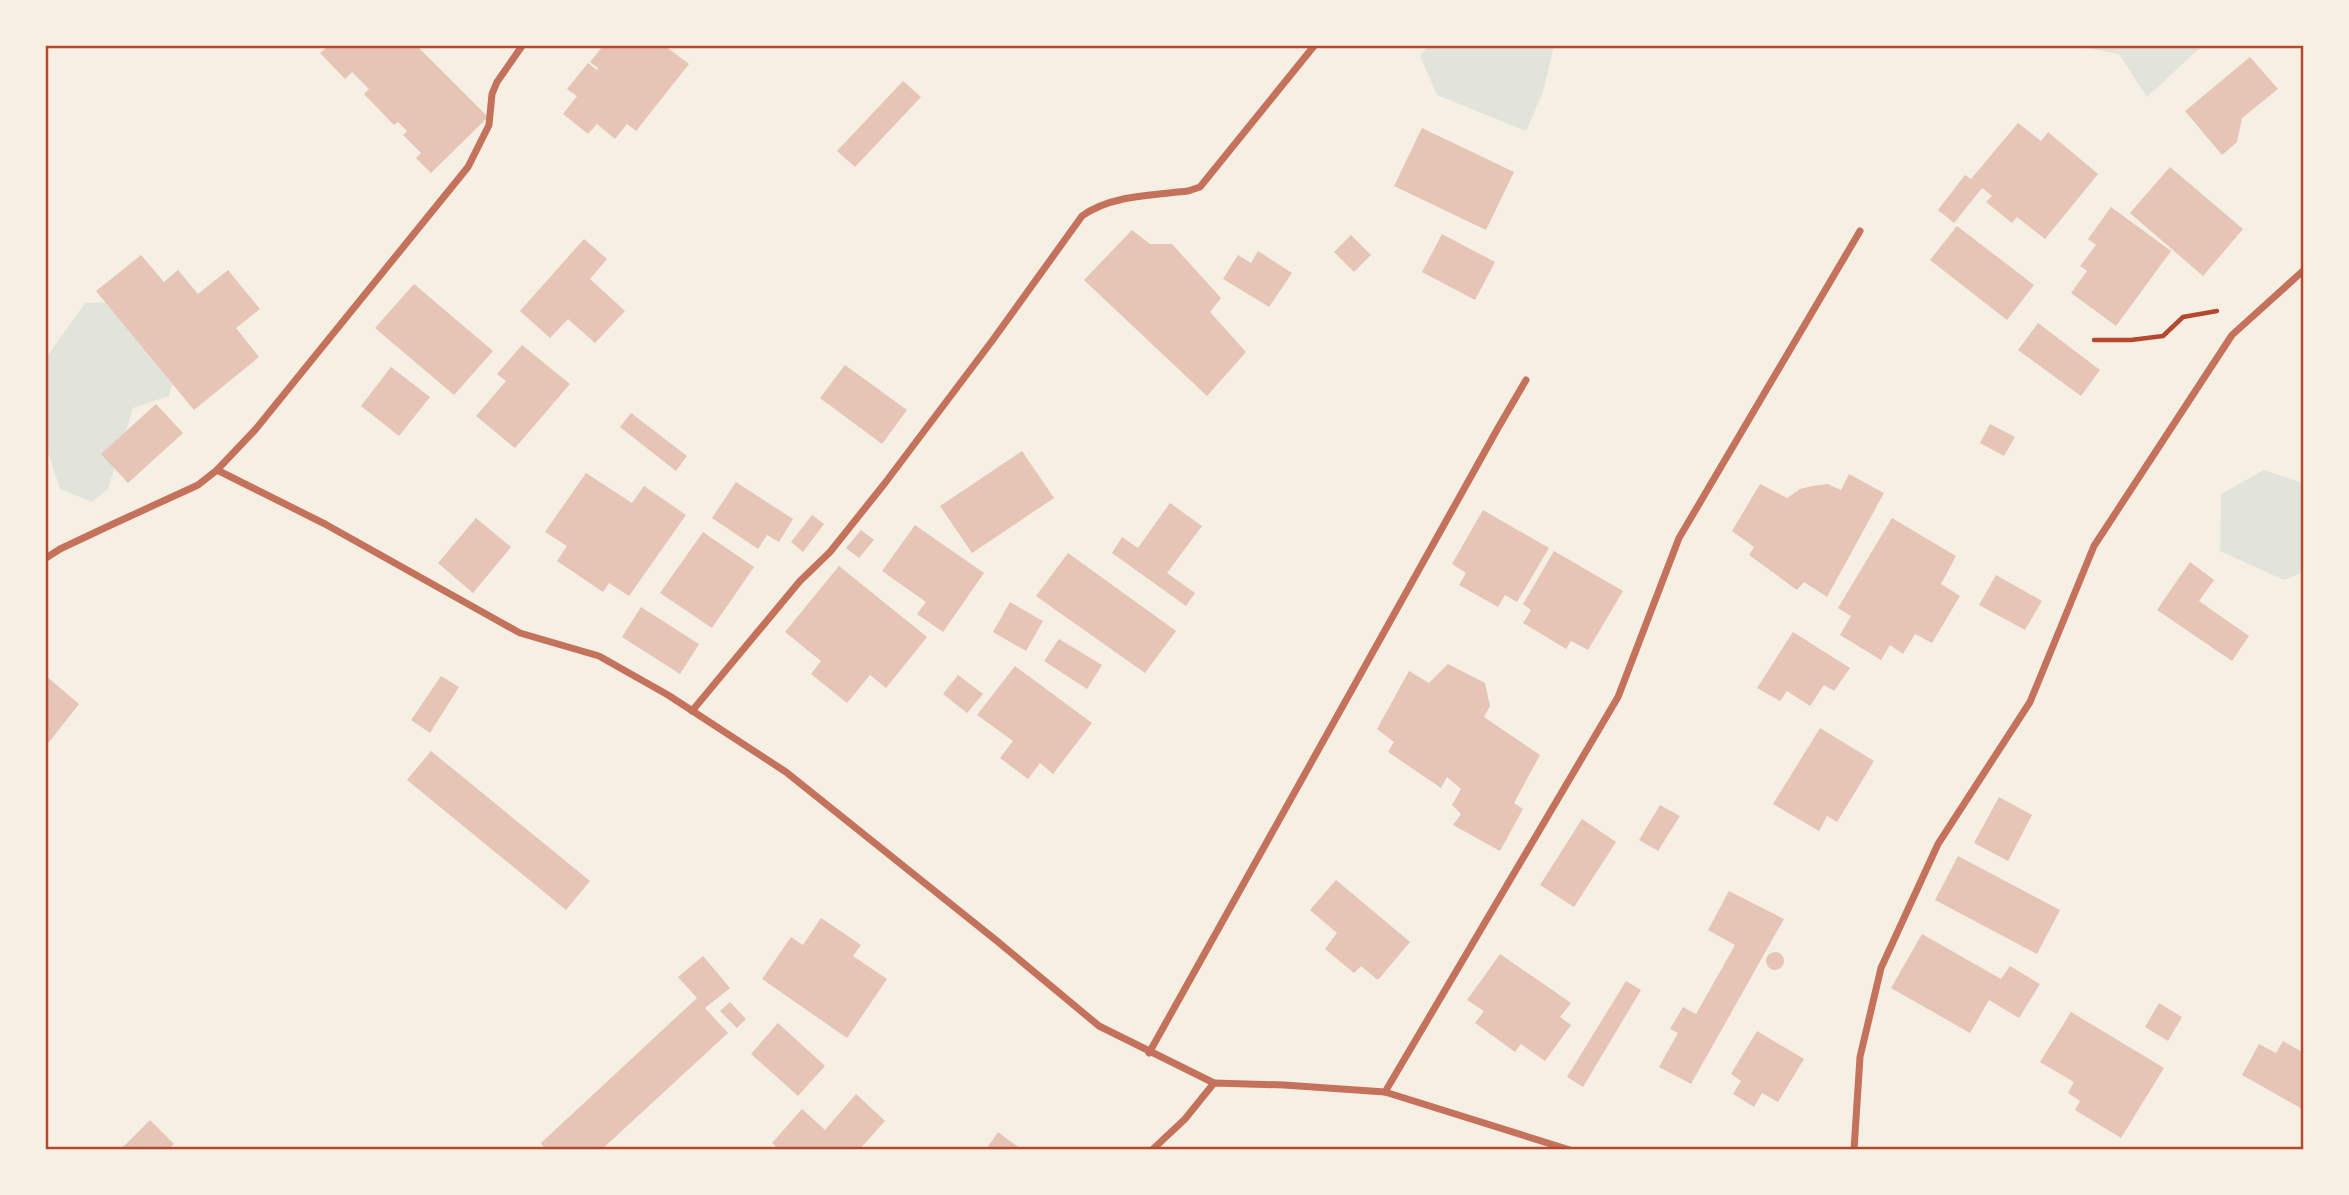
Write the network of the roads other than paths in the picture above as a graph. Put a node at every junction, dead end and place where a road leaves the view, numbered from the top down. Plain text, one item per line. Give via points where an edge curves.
1 (522, 46) edge
2 (1314, 46) edge
3 (1860, 231) dead end
4 (2304, 270) edge
5 (1526, 380) dead end
6 (217, 470) junction
7 (46, 558) edge
8 (692, 711) junction
9 (1149, 1053) junction
10 (1214, 1083) junction
11 (1385, 1092) junction
12 (1152, 1150) edge
13 (1570, 1150) edge
14 (1854, 1150) edge

1 - 6 street via 497,82 489,125 468,167 255,430
2 - 8 street via 1200,187 1110,203 1083,216 869,503
3 - 11 street via 1679,538 1618,696
4 - 14 street via 2232,335 2094,546 2030,702 1938,844 1881,968 1860,1057
5 - 9 street
6 - 7 street via 183,494
6 - 8 street via 325,524 520,633 599,656
8 - 9 street via 786,772 1099,1026
9 - 10 street
10 - 11 street
10 - 12 street
11 - 13 street

